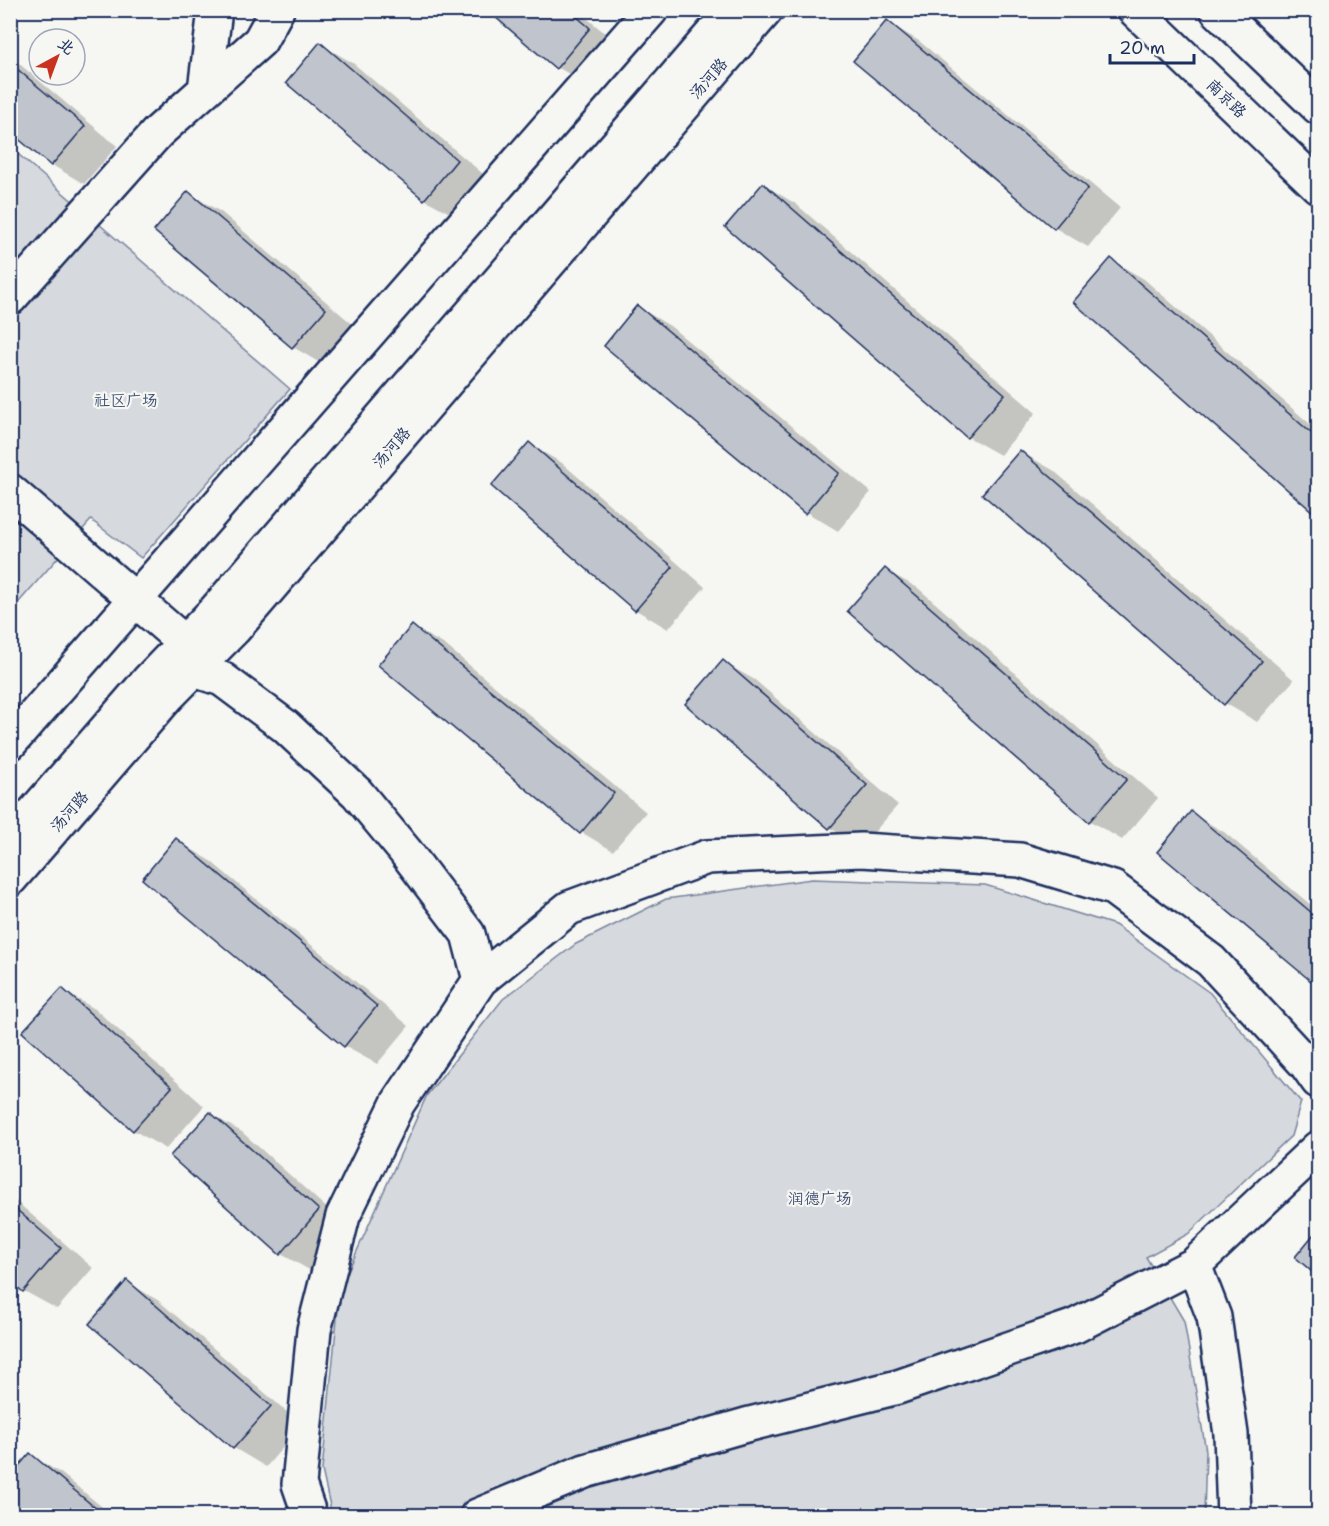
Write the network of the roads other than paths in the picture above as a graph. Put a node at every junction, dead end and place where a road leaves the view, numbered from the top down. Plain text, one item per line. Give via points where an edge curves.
1 (215, 10) edge
2 (277, 10) edge
3 (651, 10) edge
4 (733, 10) edge
5 (766, 10) edge
6 (1135, 10) edge
7 (1217, 10) edge
8 (205, 90) junction
9 (1318, 107) edge
10 (1318, 186) edge
11 (10, 298) edge
12 (10, 491) edge
13 (136, 601) junction
14 (189, 656) junction
15 (10, 743) edge
16 (10, 840) edge
17 (10, 879) edge
18 (480, 980) junction
19 (1318, 1081) edge
20 (1318, 1148) edge
21 (1194, 1265) junction
22 (310, 1515) edge
23 (477, 1515) edge
24 (1234, 1515) edge

1 - 8 main road
2 - 8 main road via 260,41
3 - 13 main road
4 - 14 main road, 汤河路 via 215,611
5 - 14 main road, 汤河路 via 242,620
6 - 10 main road, 南京路
7 - 9 main road
8 - 11 main road via 157,133
12 - 13 main road
13 - 14 main road
13 - 15 main road
14 - 16 main road, 汤河路 via 148,681
14 - 17 main road, 汤河路 via 167,697
14 - 18 main road via 285,726 357,793 468,934
18 - 19 main road via 569,908 707,856 861,850 1020,860 1113,888 1211,960
18 - 22 main road via 398,1103 343,1216 314,1330 299,1484
20 - 21 main road
21 - 23 main road via 1075,1326 898,1387 585,1471
21 - 24 main road via 1214,1317 1231,1434

